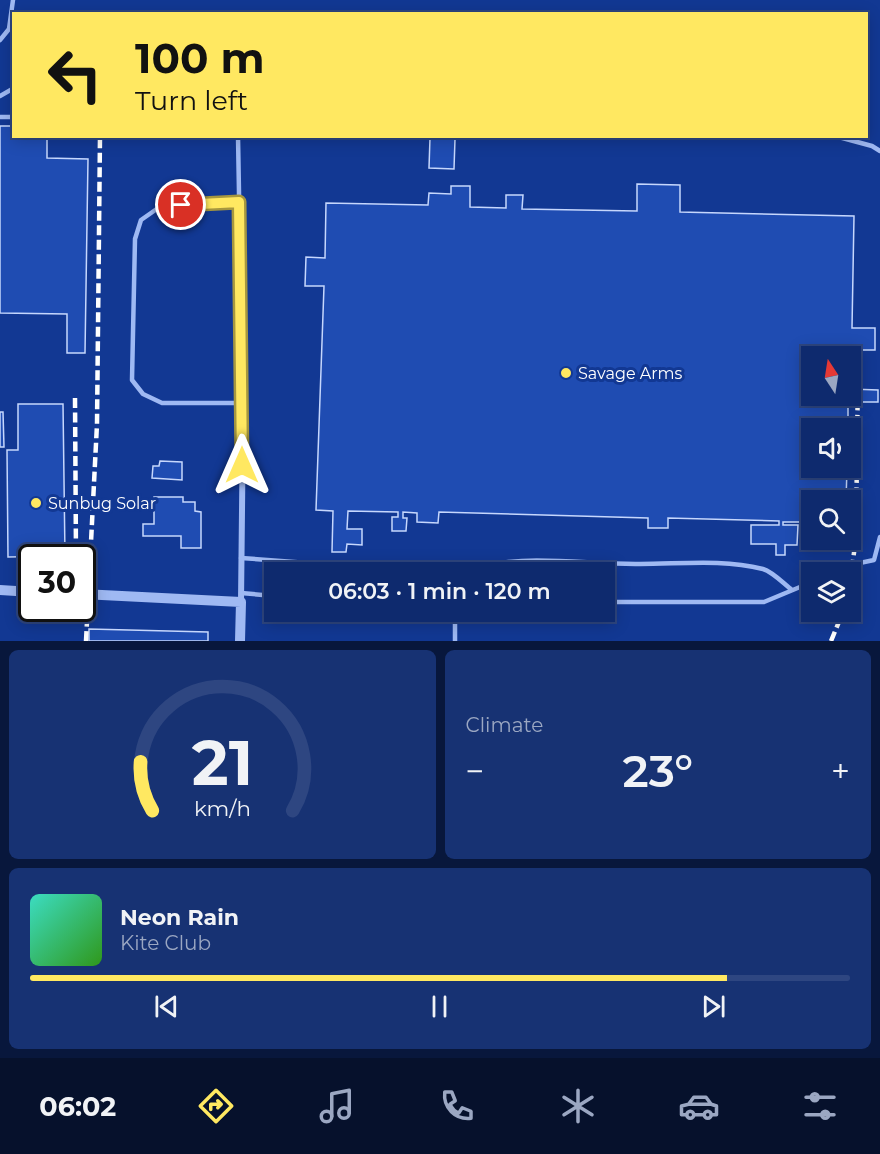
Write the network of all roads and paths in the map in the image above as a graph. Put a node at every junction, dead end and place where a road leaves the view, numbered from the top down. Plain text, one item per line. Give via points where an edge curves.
1 (13, 0) edge
2 (0, 40) edge
3 (238, 138) edge
4 (842, 138) edge
5 (880, 151) edge
6 (239, 202) junction
7 (242, 403) junction
8 (243, 419) joint
9 (880, 537) edge
10 (242, 558) junction
11 (296, 562) edge
12 (503, 562) edge
13 (553, 562) edge
14 (615, 563) edge
15 (861, 564) edge
16 (801, 586) edge
17 (0, 590) edge
18 (792, 590) junction
19 (18, 591) edge
20 (96, 594) edge
21 (264, 597) edge
22 (241, 598) junction
23 (615, 602) edge
24 (455, 622) edge
25 (240, 641) edge
26 (455, 641) edge

1 - 2 lane via 9,29
3 - 6 lane
4 - 5 lane
6 - 7 lane
6 - 7 lane via 162,206 141,220 135,239 132,380 143,394 162,403
7 - 8 lane
8 - 10 street
9 - 15 lane via 874,560
10 - 11 lane
10 - 22 street
12 - 13 lane
14 - 18 lane via 720,562 766,570
16 - 18 lane
17 - 19 street
18 - 23 lane via 764,602
20 - 22 street
21 - 22 lane
22 - 25 street
24 - 26 lane

